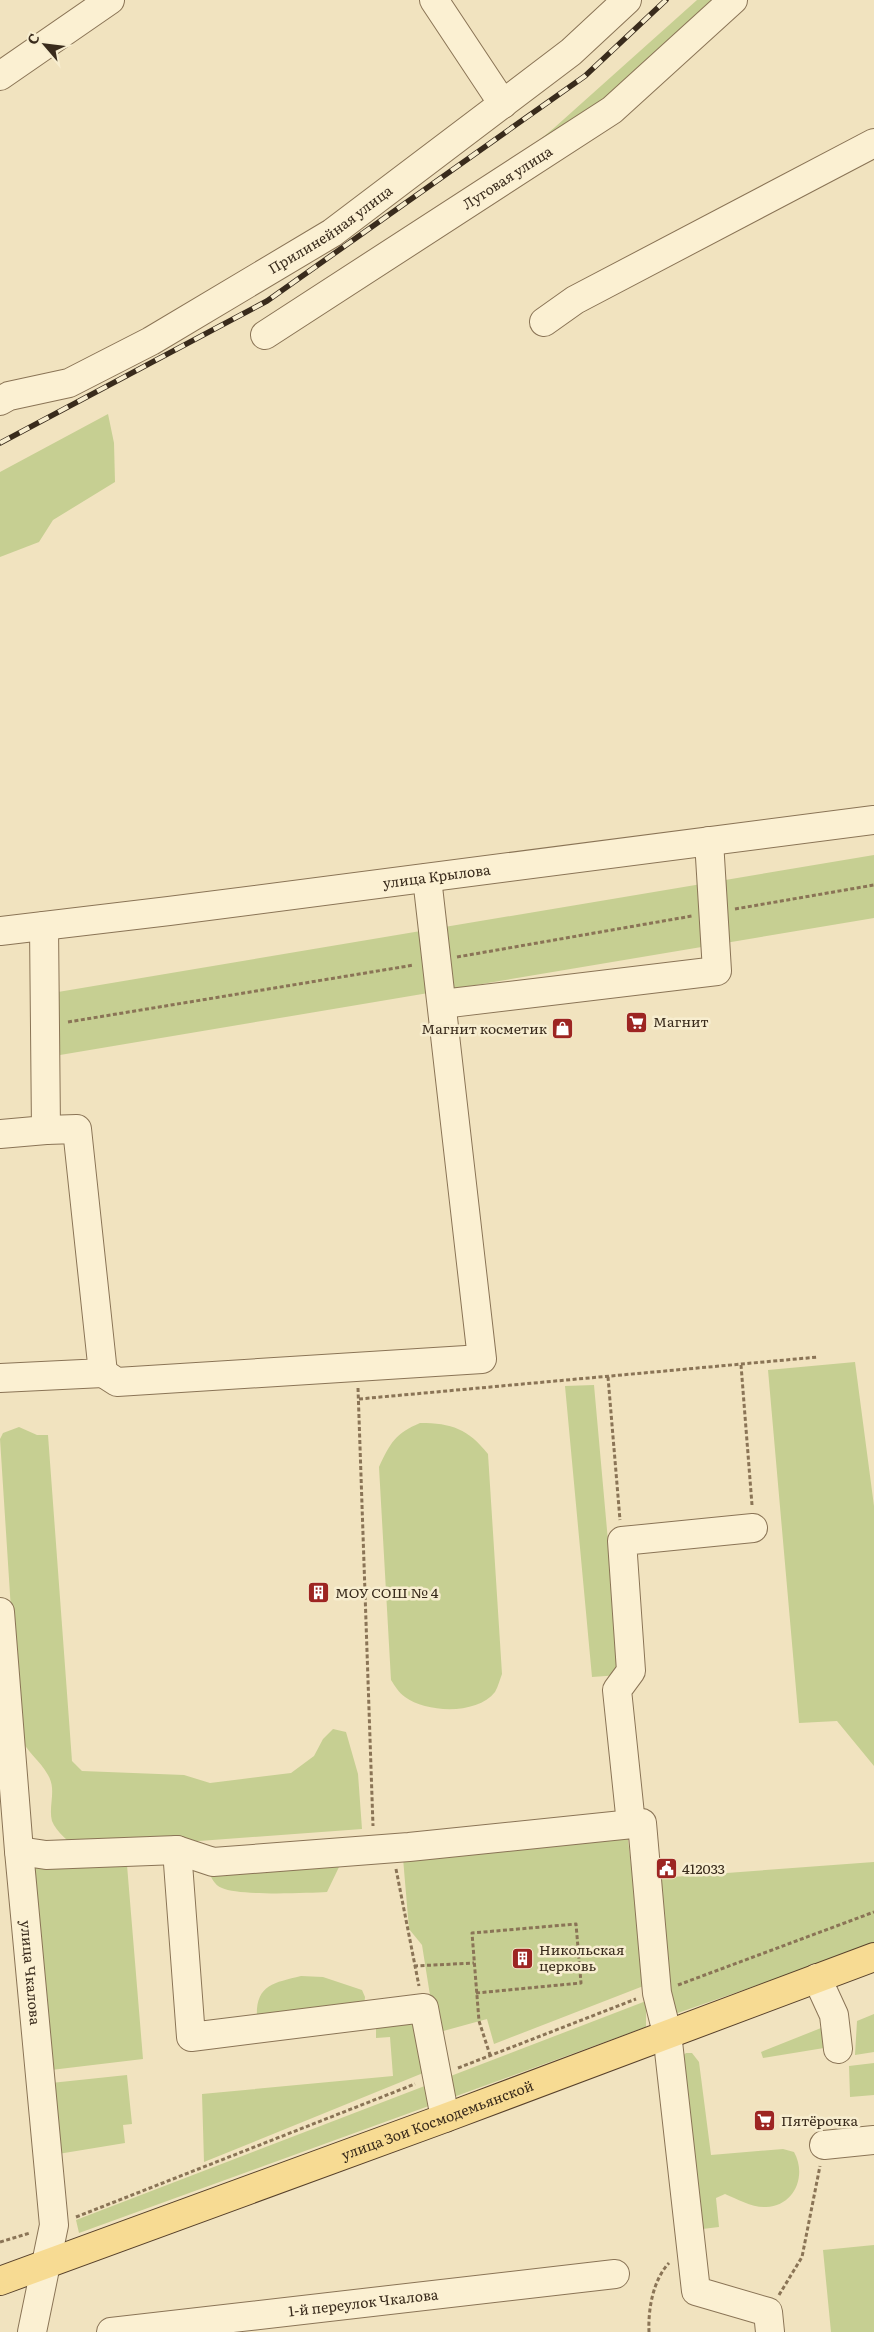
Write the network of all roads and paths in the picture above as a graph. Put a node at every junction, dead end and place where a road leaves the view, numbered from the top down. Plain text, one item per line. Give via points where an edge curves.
1 (434, 0) edge
2 (626, 0) edge
3 (734, 0) edge
4 (93, 5) edge
5 (0, 76) edge
6 (503, 104) junction
7 (874, 143) edge
8 (544, 322) dead end
9 (265, 335) dead end
10 (3, 392) edge
11 (874, 820) edge
12 (709, 841) junction
13 (427, 878) junction
14 (44, 926) junction
15 (0, 931) edge
16 (442, 1004) junction
17 (46, 1130) junction
18 (0, 1134) edge
19 (818, 1358) dead end
20 (741, 1365) junction
21 (358, 1367) junction
22 (103, 1373) junction
23 (608, 1377) junction
24 (0, 1378) edge
25 (359, 1399) junction
26 (753, 1528) joint
27 (622, 1541) junction
28 (0, 1612) edge
29 (0, 1618) edge
30 (631, 1824) junction
31 (383, 1849) junction
32 (177, 1850) junction
33 (19, 1851) junction
34 (874, 1912) edge
35 (874, 1957) edge
36 (474, 1963) junction
37 (414, 1966) junction
38 (817, 1978) junction
39 (657, 1992) junction
40 (476, 1993) junction
41 (424, 2008) junction
42 (667, 2033) junction
43 (838, 2049) dead end
44 (490, 2055) junction
45 (436, 2076) junction
46 (445, 2118) junction
47 (874, 2140) edge
48 (824, 2144) joint
49 (54, 2225) junction
50 (0, 2242) edge
51 (693, 2259) junction
52 (46, 2264) junction
53 (615, 2274) dead end
54 (0, 2281) edge
55 (769, 2322) edge
56 (32, 2332) edge
57 (111, 2332) edge
58 (648, 2332) edge

1 - 6 street
2 - 6 street, Прилинейная улица via 571,52
3 - 9 street, Луговая улица via 612,110
4 - 5 street
6 - 10 street, Прилинейная улица via 332,233 160,336 69,383
7 - 8 street via 575,300
11 - 12 street, улица Крылова
12 - 13 street, улица Крылова
12 - 16 street via 717,971
13 - 14 street, улица Крылова
13 - 16 street
14 - 15 street, улица Крылова
14 - 17 street
16 - 21 street via 482,1359
17 - 18 street
17 - 22 street via 77,1128
19 - 20 path
20 - 23 path
20 - 26 path
21 - 22 street via 117,1382
21 - 25 path
22 - 24 street
23 - 25 path
23 - 27 path
25 - 31 path
26 - 27 street
27 - 30 street via 631,1671 617,1690
28 - 29 street, улица Чкалова
29 - 33 street, улица Чкалова
30 - 31 street
30 - 39 street via 642,1823
31 - 32 street via 213,1862
31 - 37 path
32 - 33 street via 46,1855
32 - 41 street via 191,2037
33 - 49 street, улица Чкалова
34 - 39 path
35 - 38 main road, улица Зои Космодемьянской
36 - 37 path
36 - 40 path
36 - 40 path via 472,1933 576,1924 581,1983
37 - 41 path
38 - 42 main road, улица Зои Космодемьянской
38 - 43 street via 834,2015
39 - 42 street
39 - 44 path
40 - 44 path via 479,2021
41 - 45 street
42 - 46 main road, улица Зои Космодемьянской
42 - 51 street
44 - 45 path
45 - 46 street
45 - 49 path
46 - 52 main road, улица Зои Космодемьянской
47 - 48 street
48 - 55 path via 802,2257
49 - 50 path
49 - 52 street, улица Чкалова
51 - 55 street via 696,2291
51 - 58 path via 672,2261 662,2270 648,2312
52 - 54 main road, улица Зои Космодемьянской
52 - 56 street, улица Чкалова
53 - 57 street, 1-й переулок Чкалова

